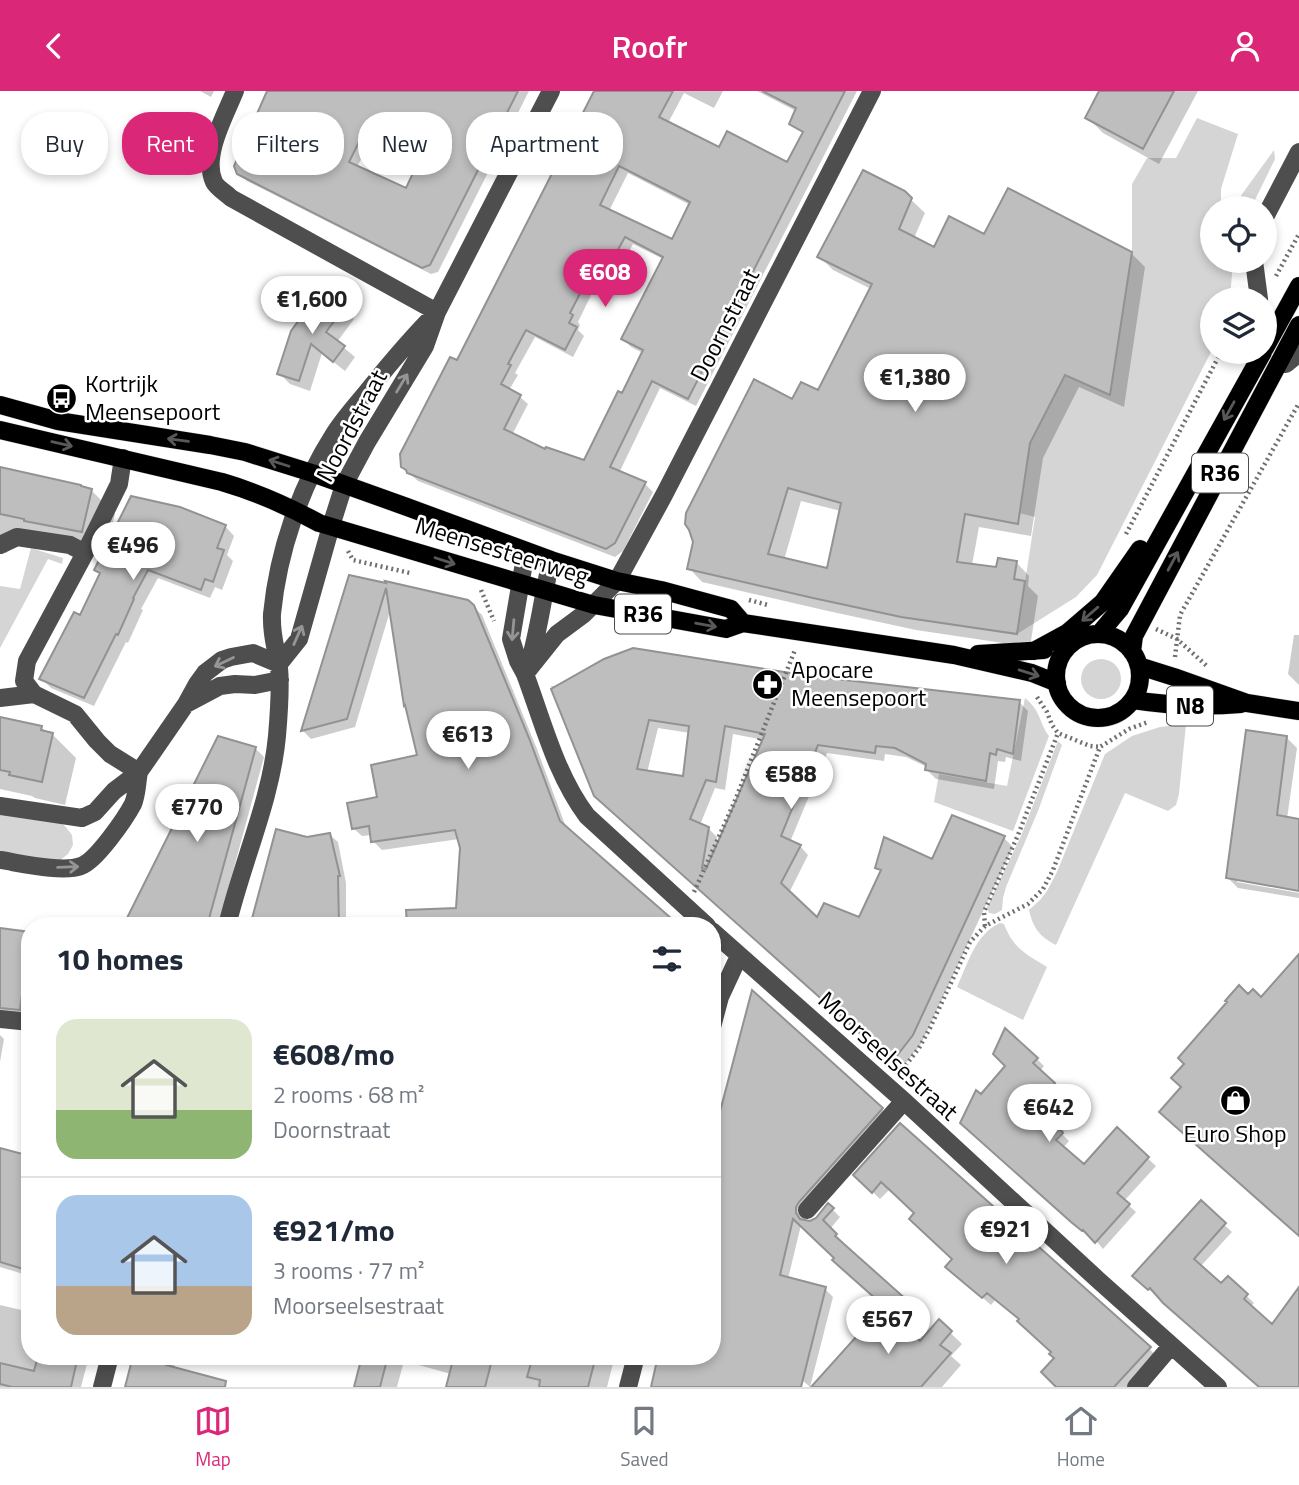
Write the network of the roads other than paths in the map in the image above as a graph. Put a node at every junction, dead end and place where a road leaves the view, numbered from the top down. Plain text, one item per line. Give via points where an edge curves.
1 (235, 91) edge
2 (551, 91) edge
3 (872, 91) edge
4 (1299, 152) edge
5 (1276, 196) edge
6 (1299, 286) edge
7 (436, 312) junction
8 (1299, 325) edge
9 (1277, 326) edge
10 (1299, 353) edge
11 (1256, 364) edge
12 (1280, 364) junction
13 (0, 405) edge
14 (0, 430) edge
15 (123, 458) junction
16 (312, 473) junction
17 (344, 485) junction
18 (296, 511) junction
19 (1165, 525) junction
20 (331, 526) junction
21 (0, 545) edge
22 (526, 551) junction
23 (85, 553) junction
24 (551, 561) junction
25 (617, 581) junction
26 (520, 584) junction
27 (544, 591) junction
28 (594, 605) junction
29 (743, 623) junction
30 (1099, 634) junction
31 (1068, 647) junction
32 (1034, 652) junction
33 (954, 655) junction
34 (1136, 659) junction
35 (279, 672) junction
36 (525, 674) junction
37 (1057, 683) junction
38 (34, 694) junction
39 (0, 698) edge
40 (1133, 700) junction
41 (1247, 703) junction
42 (186, 704) junction
43 (1299, 711) edge
44 (139, 772) junction
45 (0, 806) edge
46 (0, 860) edge
47 (228, 917) edge
48 (696, 917) edge
49 (721, 939) edge
50 (739, 956) junction
51 (721, 987) edge
52 (0, 1019) edge
53 (21, 1021) edge
54 (904, 1101) junction
55 (807, 1210) dead end
56 (1171, 1346) junction
57 (108, 1365) edge
58 (634, 1365) edge
59 (102, 1387) edge
60 (628, 1387) edge
61 (1136, 1387) edge
62 (1218, 1387) edge

1 - 7 street via 214,141 211,163 215,184 230,198
2 - 7 street, Noordstraat
3 - 25 street, Doornstraat
4 - 5 street
6 - 9 main road, R36
7 - 16 street, Noordstraat via 335,431
17 -> 7 street, Noordstraat via 425,346
8 - 12 main road, R36
10 - 12 street
11 -> 19 main road, R36
34 -> 12 main road, R36 via 1134,636
16 -> 13 main road, R36 via 245,452 58,421
14 -> 15 main road, R36
15 - 18 main road, R36 via 230,484
15 - 23 street via 119,484
16 - 17 main road, R36
16 - 18 street, Noordstraat
17 - 20 street, Noordstraat
17 - 22 main road, Meensesteenweg / R36
18 - 20 main road, R36
18 - 35 street, Noordstraat via 273,605 272,634
19 - 30 main road, R36 via 1120,610
19 -> 32 main road, R36 via 1145,541 1103,603 1067,633
20 -> 26 main road, Meensesteenweg / R36
35 -> 20 street, Noordstraat via 299,639
21 - 23 street via 17,537 70,545
22 - 24 main road, Meensesteenweg / R36
22 - 26 street
23 - 38 street via 27,661 24,681
24 - 25 main road, Meensesteenweg / R36
24 - 27 street
25 - 28 street
25 - 29 main road, Meensesteenweg / R36 via 732,609
26 - 27 main road, Meensesteenweg / R36
26 -> 36 street via 511,639
27 - 28 main road, Meensesteenweg / R36
27 - 36 street
28 -> 29 main road, Meensesteenweg / R36 via 726,629
28 - 36 street via 557,634
29 - 33 main road, Meensesteenweg / R36
30 - 31 main road, R36
30 - 34 main road via 1118,639
31 - 32 main road, Meensesteenweg / R36
31 - 37 main road via 1059,661
32 - 33 main road, Meensesteenweg / R36
33 -> 37 main road, Meensesteenweg / R36
34 - 40 main road, R36 via 1139,688
34 - 41 main road, N8
35 - 42 street via 255,685 220,687
35 -> 42 street via 253,653 222,660 205,673
35 - 47 street, Noordstraat via 270,782
36 - 48 street via 577,803
37 - 40 main road via 1064,701 1090,717 1105,718
38 - 39 street
38 - 44 street via 75,714 110,754
40 - 41 main road, N8 via 1194,706
41 - 43 main road, N8
42 - 44 street
44 - 45 street via 82,818
46 -> 44 street via 65,869 91,861 134,803
49 - 50 street, Moorseelsestraat
50 - 51 street
50 - 54 street, Moorseelsestraat
52 - 53 street
54 - 55 street
54 - 56 street, Moorseelsestraat
56 - 61 street
56 - 62 street, Moorseelsestraat
57 - 59 street
58 - 60 street

